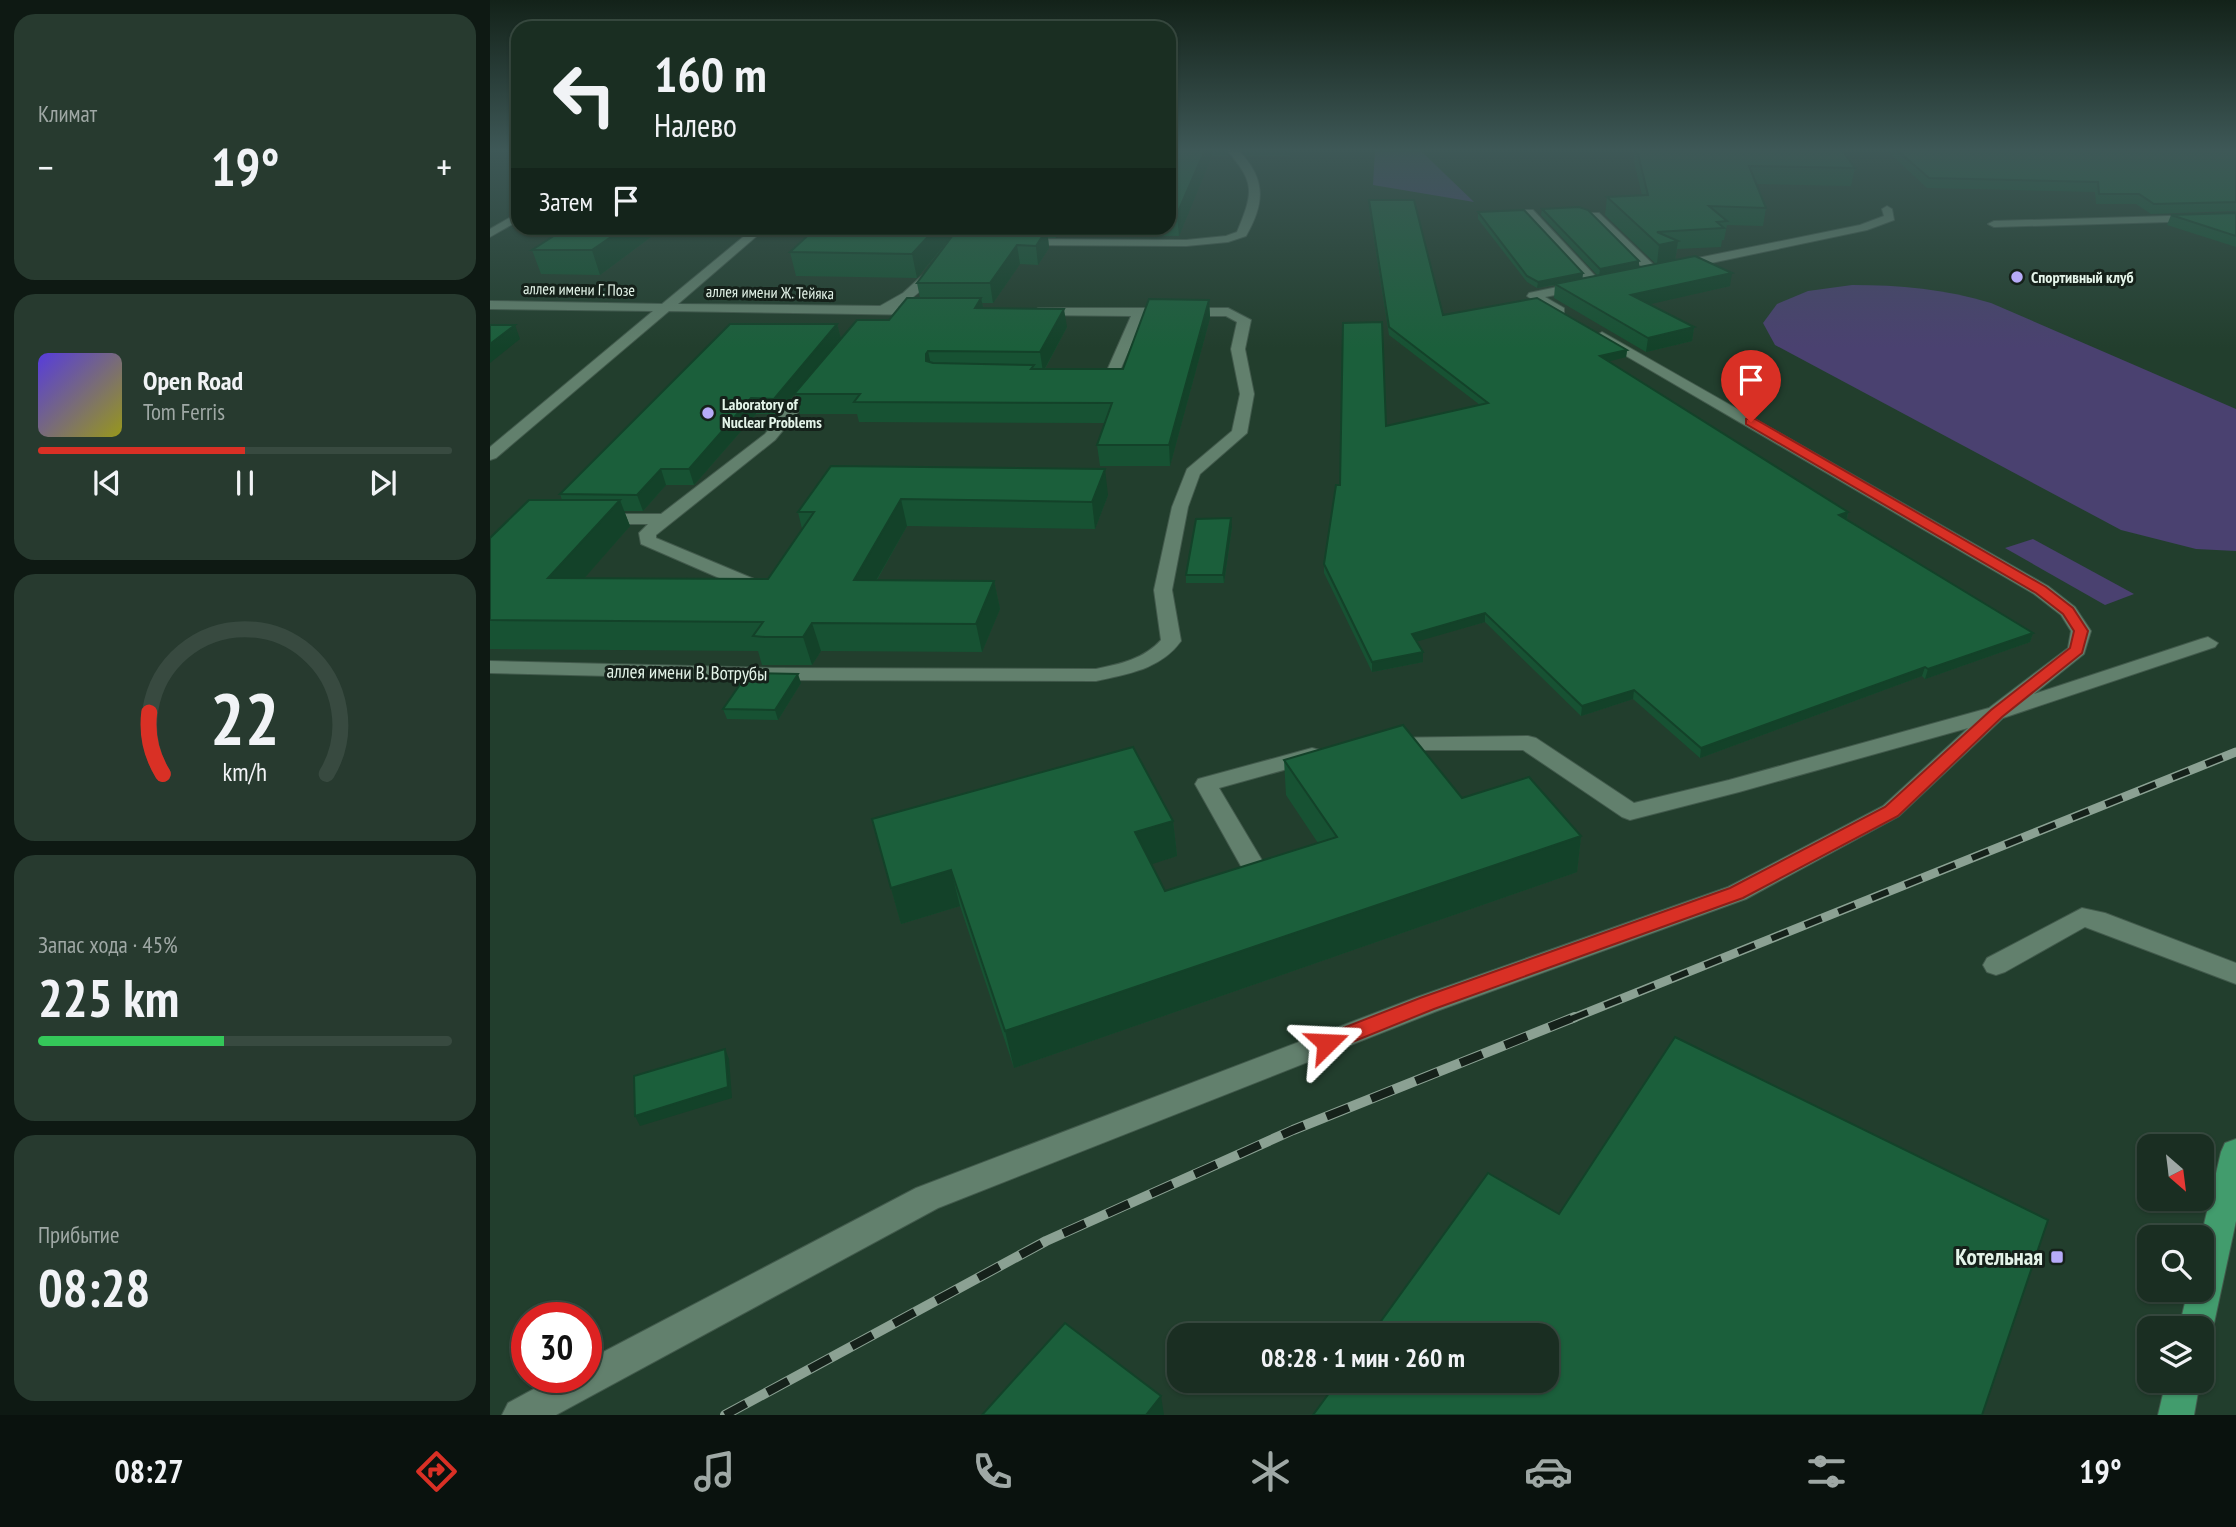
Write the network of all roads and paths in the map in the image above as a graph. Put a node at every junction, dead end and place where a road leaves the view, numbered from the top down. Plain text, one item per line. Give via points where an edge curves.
1 (1248, 216) edge
2 (1533, 216) edge
3 (1596, 216) edge
4 (1889, 216) edge
5 (2236, 217) edge
6 (511, 220) edge
7 (1994, 224) dead end
8 (490, 234) edge
9 (752, 235) edge
10 (1007, 242) edge
11 (944, 257) edge
12 (1653, 271) junction
13 (1595, 283) junction
14 (490, 305) edge
15 (666, 308) junction
16 (874, 311) junction
17 (942, 311) edge
18 (1023, 312) edge
19 (1139, 313) junction
20 (859, 328) edge
21 (827, 367) edge
22 (1083, 379) edge
23 (490, 455) edge
24 (582, 519) edge
25 (665, 519) junction
26 (747, 583) edge
27 (2208, 643) dead end
28 (490, 667) edge
29 (1996, 713) junction
30 (1371, 743) edge
31 (1332, 749) edge
32 (1251, 862) edge
33 (1996, 965) dead end
34 (2236, 974) edge
35 (2236, 1152) edge
36 (2199, 1316) edge
37 (2181, 1393) edge
38 (520, 1415) edge
39 (2176, 1415) edge

1 - 10 street via 1242,234 1228,239
2 - 13 street
3 - 12 street
4 - 12 street via 1863,228
5 - 7 street
6 - 8 street
9 - 15 street
11 - 16 street via 915,292
12 - 13 street
13 - 29 street via 1533,296 2041,590 2068,611 2081,631 2077,650
14 - 15 street, аллея имени Г. Позе
15 - 16 street, аллея имени Ж. Тейяка
15 - 23 street
16 - 17 street, аллея имени Ж. Тейяка
16 - 20 street
18 - 19 street
19 - 22 street via 1110,379
19 - 28 street, аллея имени В. Вотрубы via 1228,312 1244,320 1238,349 1247,394 1239,433 1193,472 1180,507 1163,590 1171,641 1162,652 1135,666 1096,675
21 - 25 street via 770,437
24 - 25 street
25 - 26 street via 648,533 647,540
27 - 29 street
29 - 30 street via 1630,812 1528,743
29 - 38 street via 1892,811 1737,893 1427,1004 927,1198
31 - 32 street via 1206,783
33 - 34 street via 2082,917
35 - 36 main road
37 - 39 main road

